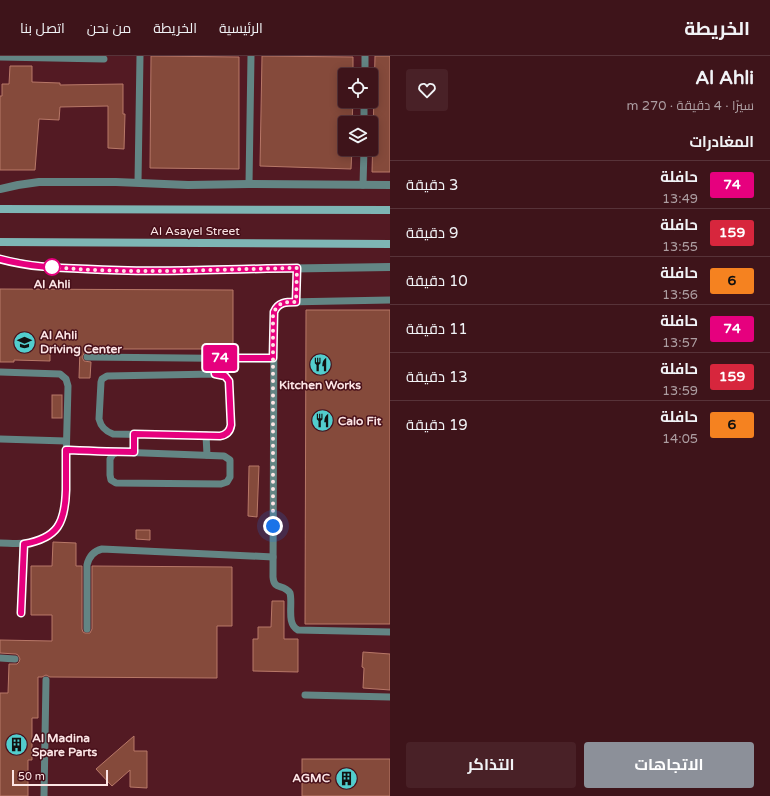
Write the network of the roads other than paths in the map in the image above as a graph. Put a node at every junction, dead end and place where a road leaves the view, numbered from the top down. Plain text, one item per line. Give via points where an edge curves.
1 (140, 56) edge
2 (251, 56) edge
3 (365, 56) edge
4 (0, 57) edge
5 (104, 59) dead end
6 (365, 68) edge
7 (364, 156) edge
8 (138, 182) junction
9 (249, 184) junction
10 (363, 185) junction
11 (390, 185) edge
12 (0, 188) edge
13 (0, 209) edge
14 (390, 210) edge
15 (0, 242) edge
16 (390, 244) edge
17 (0, 259) edge
18 (390, 267) edge
19 (297, 268) junction
20 (390, 300) edge
21 (296, 302) junction
22 (87, 357) dead end
23 (213, 358) junction
24 (273, 358) junction
25 (0, 372) edge
26 (215, 374) junction
27 (134, 434) junction
28 (206, 435) junction
29 (0, 440) edge
30 (66, 441) junction
31 (66, 450) junction
32 (134, 452) junction
33 (115, 453) junction
34 (207, 455) junction
35 (0, 543) edge
36 (24, 544) junction
37 (273, 557) junction
38 (21, 613) dead end
39 (87, 629) dead end
40 (390, 632) edge
41 (0, 658) edge
42 (15, 658) dead end
43 (46, 680) dead end
44 (305, 695) dead end
45 (390, 697) edge
46 (44, 796) edge

1 - 8 lane
2 - 9 lane
3 - 6 lane
4 - 5 lane
7 - 10 lane
8 - 9 street via 177,185
8 - 12 street via 39,182
9 - 10 street
10 - 11 street
13 - 14 main road, Al Asayel Street
15 - 16 main road, Al Asayel Street
17 - 19 street via 34,266 105,270
18 - 19 street
19 - 21 lane
20 - 21 lane
21 - 24 lane via 280,304 275,309
22 - 23 lane
23 - 24 lane
23 - 26 lane
24 - 37 lane
25 - 30 lane via 56,373 66,379
26 - 27 lane via 105,377 101,382 100,423 104,430 113,434
26 - 28 lane via 225,376 229,381 231,425 223,436
27 - 28 lane
27 - 32 lane
28 - 34 lane
29 - 30 lane
30 - 31 lane
31 - 33 lane
31 - 36 lane via 65,501 60,523 43,539
32 - 33 lane
32 - 34 lane
33 - 34 lane via 110,459 110,475 111,480 116,483 225,484 230,478 230,460 224,456
35 - 36 lane
36 - 38 lane
37 - 39 lane via 98,550 90,556 87,565
37 - 40 lane via 273,581 290,593 292,623 295,629
41 - 42 lane
43 - 46 lane
44 - 45 lane

